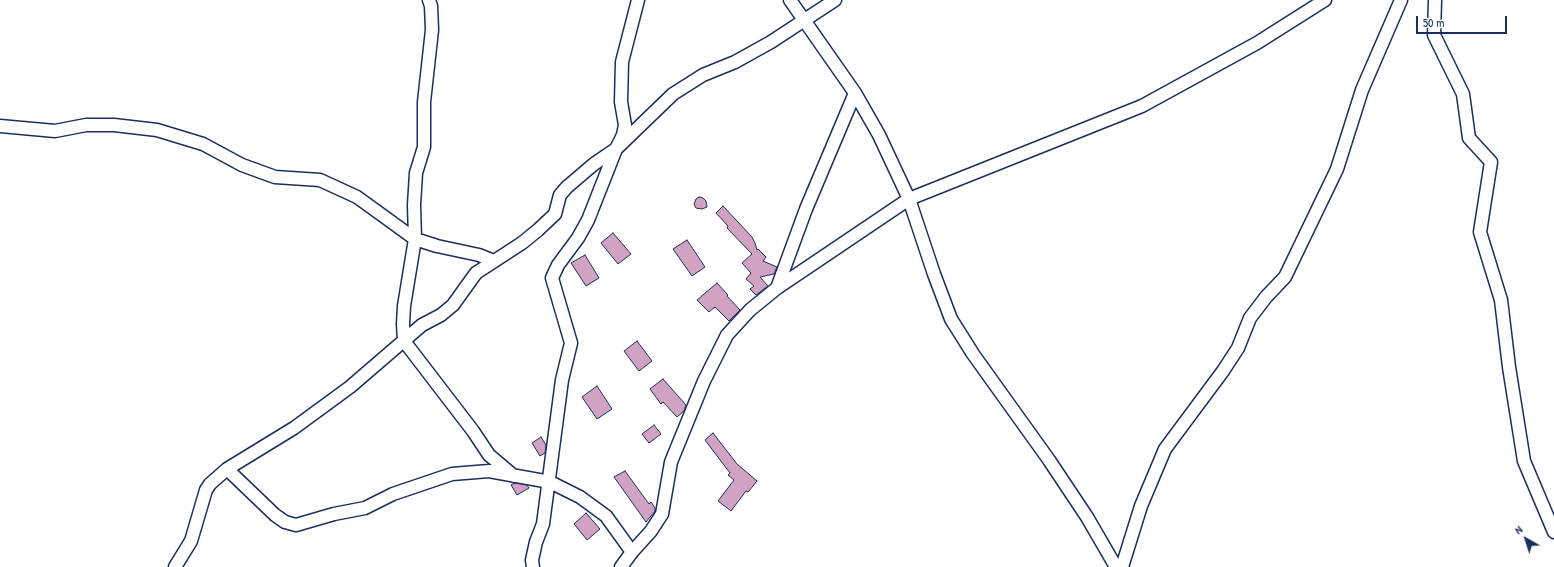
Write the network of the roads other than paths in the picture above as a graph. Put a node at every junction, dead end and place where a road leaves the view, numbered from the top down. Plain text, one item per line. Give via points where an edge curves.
1 (429, 0) edge
2 (638, 0) edge
3 (790, 0) edge
4 (835, 0) edge
5 (1325, 0) edge
6 (1401, 0) edge
7 (1435, 0) edge
8 (805, 21) junction
9 (855, 93) junction
10 (0, 126) edge
11 (616, 148) junction
12 (909, 199) junction
13 (415, 239) junction
14 (494, 261) junction
15 (777, 288) junction
16 (404, 341) junction
17 (227, 469) junction
18 (514, 476) junction
19 (550, 482) junction
20 (1554, 532) edge
21 (632, 552) junction
22 (175, 567) edge
23 (533, 567) edge
24 (621, 567) edge
25 (1116, 567) edge
26 (1122, 567) edge

1 - 13 street via 432,30 424,102 424,147 416,173
2 - 11 street via 622,62 621,102 624,125 623,135
3 - 8 street
4 - 8 street
5 - 12 street via 1258,43 1142,106
6 - 26 street via 1362,90 1337,169 1285,277 1250,318 1238,348 1227,366 1165,449 1141,506
7 - 20 street via 1434,35 1463,94 1469,138 1490,162 1480,232 1501,300 1524,461
8 - 9 street
8 - 11 street via 735,62 703,75 673,94
9 - 12 street via 879,135
9 - 15 street via 806,209
10 - 13 street via 55,131 93,125 114,125 157,130 203,144 242,165 275,177 320,180 357,197
11 - 14 street via 566,187 560,195 555,214 538,230
11 - 19 street via 588,220 552,278 571,343 562,380
12 - 15 street
12 - 25 street via 951,319 1083,511
13 - 14 street
13 - 16 street via 404,306
14 - 16 street via 476,273 453,305 422,325
15 - 21 street via 750,310 727,335 704,381 673,456 662,514 652,531
16 - 17 street via 350,387 294,428
16 - 18 street via 489,456
17 - 18 street via 275,515 284,522 296,525 365,508 393,494 452,474 489,471
17 - 22 street via 206,490 190,541
18 - 19 street
19 - 21 street via 580,497 606,516
19 - 23 street via 544,524 532,560
21 - 24 street

